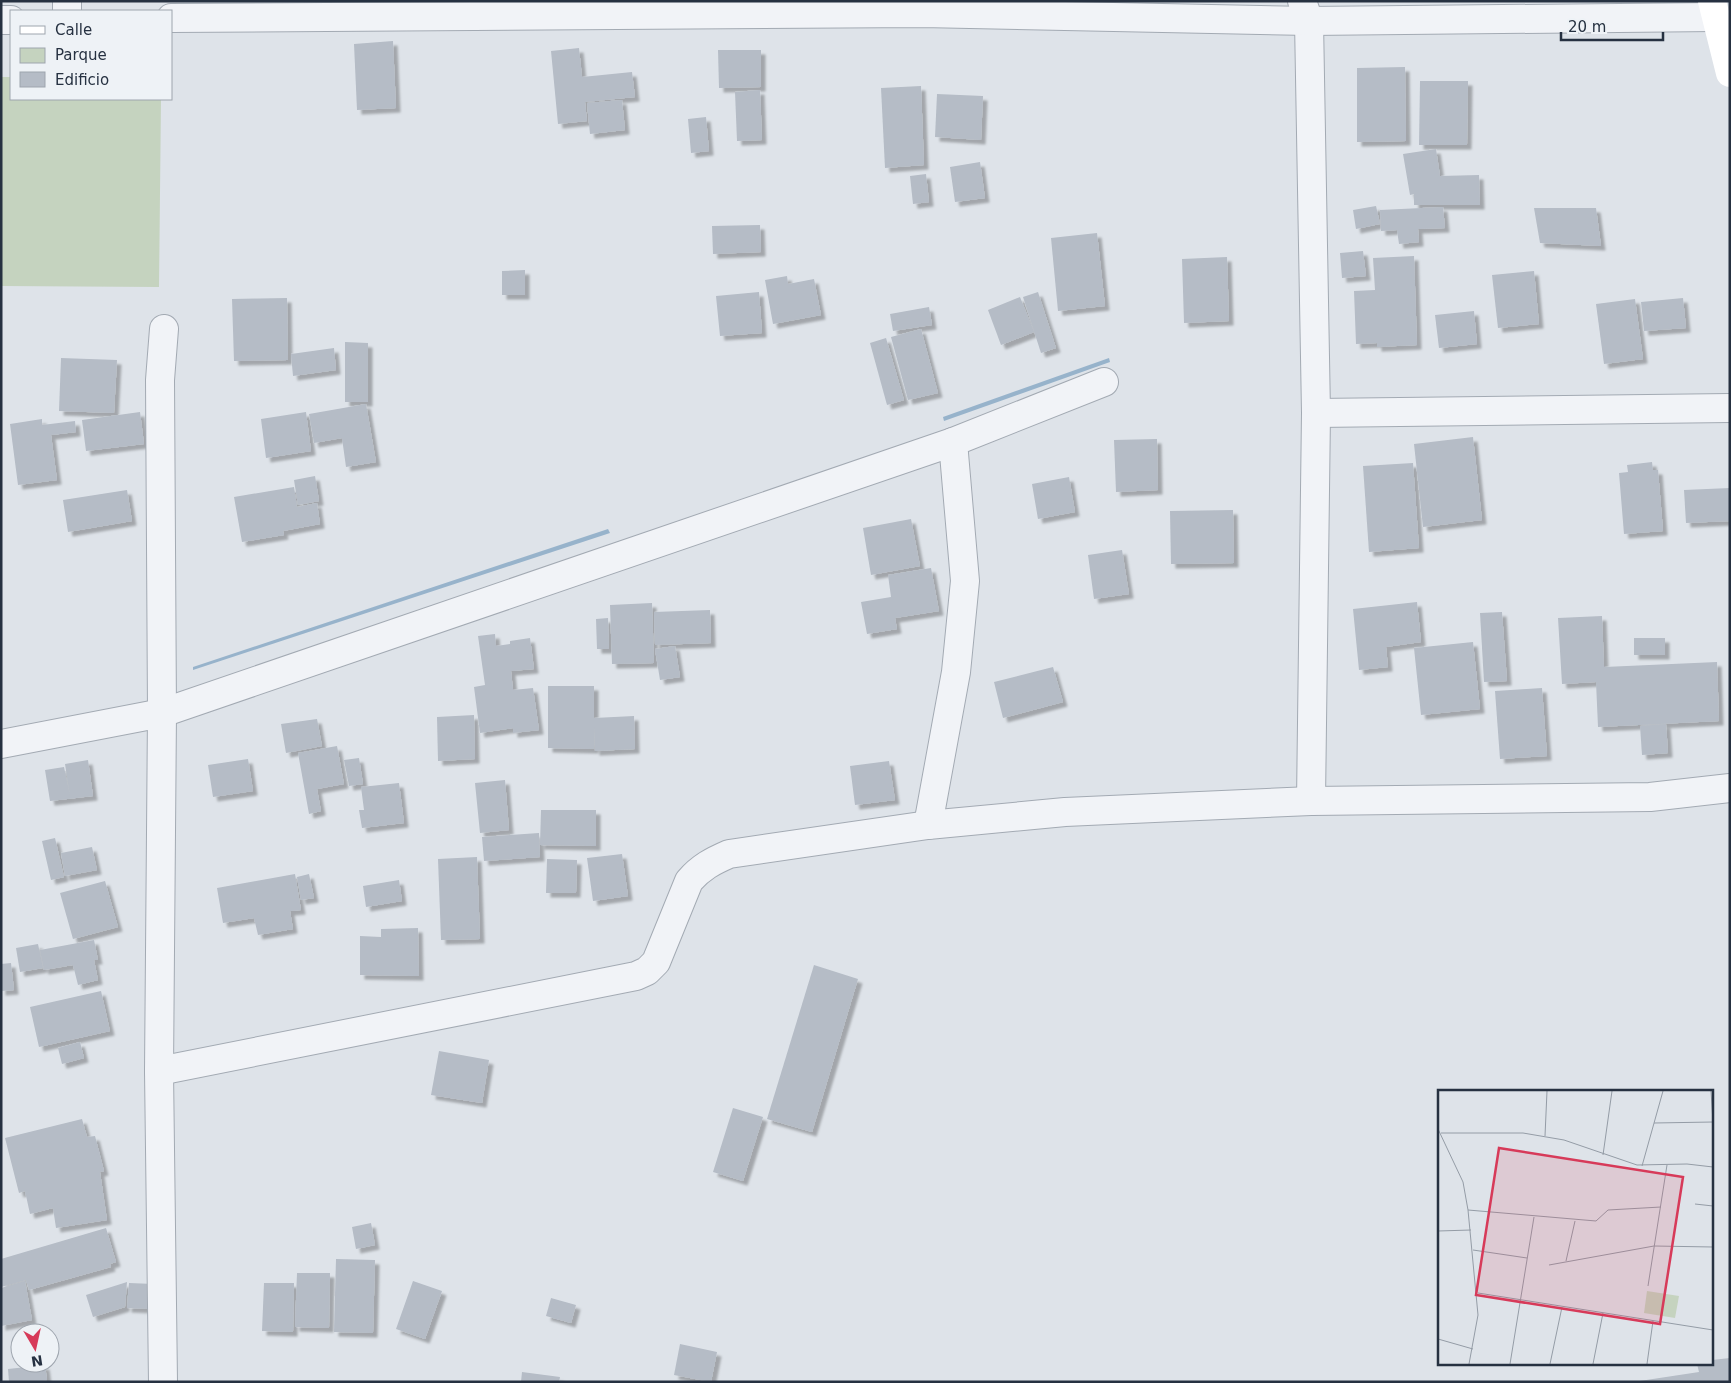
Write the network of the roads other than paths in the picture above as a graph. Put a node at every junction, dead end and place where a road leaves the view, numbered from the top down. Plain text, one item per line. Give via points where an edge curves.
1 (922, 7) edge
2 (531, 9) edge
3 (1713, 9) edge
4 (1305, 11) edge
5 (172, 18) edge
6 (1730, 73) edge
7 (164, 329) dead end
8 (1104, 382) dead end
9 (1730, 408) edge
10 (1316, 413) junction
11 (952, 442) junction
12 (162, 713) junction
13 (1, 744) edge
14 (1730, 788) edge
15 (1311, 801) junction
16 (928, 825) junction
17 (159, 1072) junction
18 (163, 1382) edge

1 - 2 street
1 - 4 street
2 - 5 street
3 - 4 street
3 - 6 street
4 - 10 street
7 - 12 street via 160,380
8 - 11 street
9 - 10 street
10 - 15 street
11 - 12 street
11 - 16 street via 965,581 956,672
12 - 13 street
12 - 17 street
14 - 15 street via 1650,797
15 - 16 street via 1065,812
16 - 17 street via 730,854 712,861 689,881 656,962 648,971 636,976
17 - 18 street

